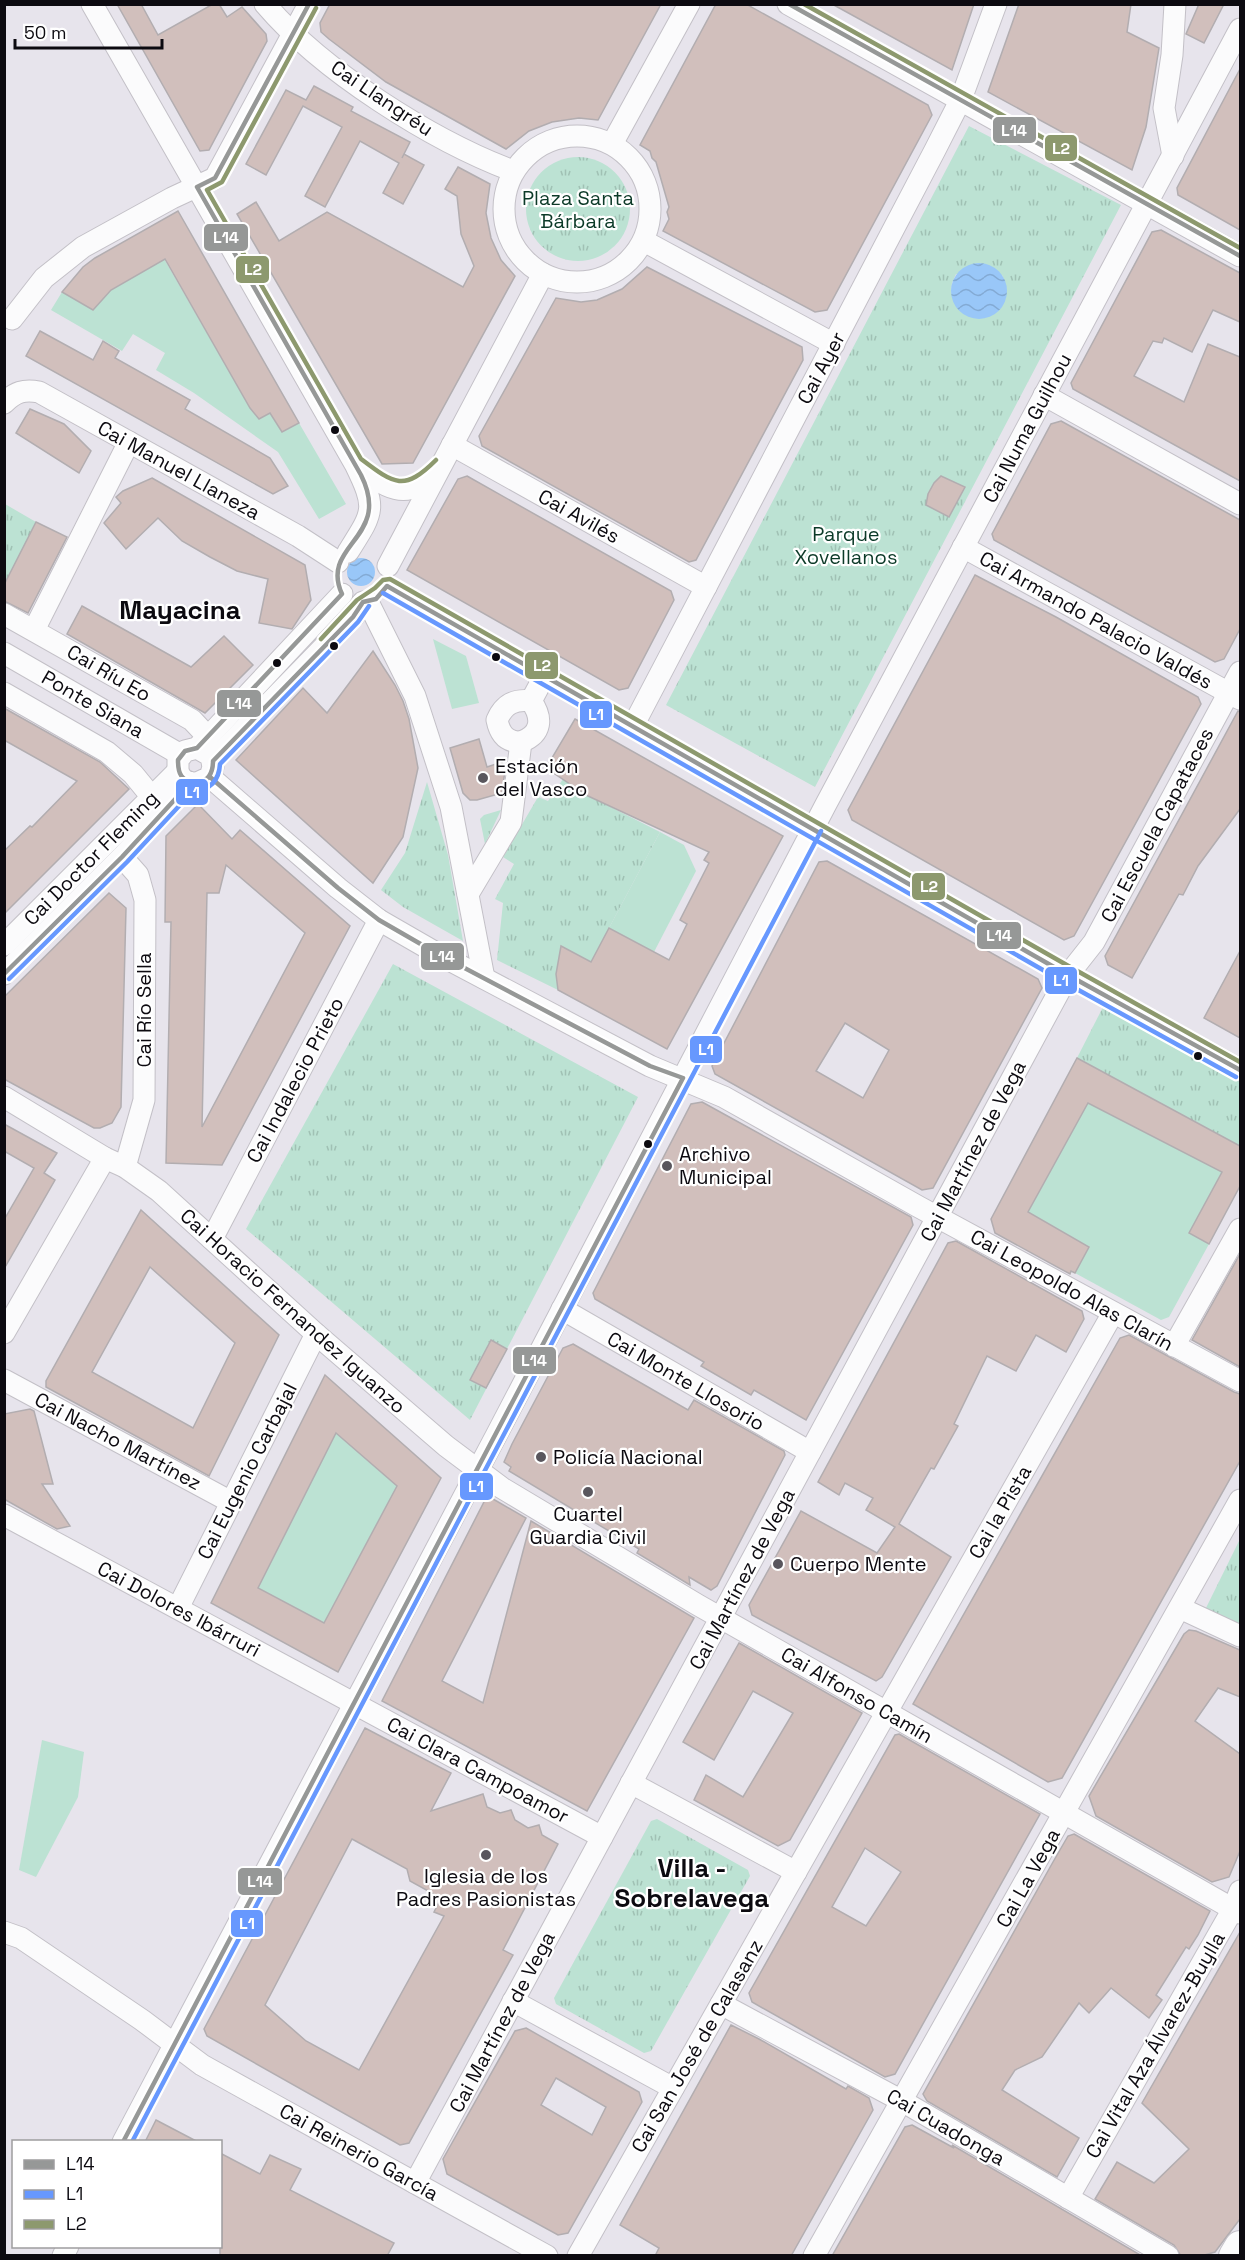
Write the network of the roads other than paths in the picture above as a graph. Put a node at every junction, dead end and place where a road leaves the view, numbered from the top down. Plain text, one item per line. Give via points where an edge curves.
1 (92, 4) edge
2 (265, 4) edge
3 (309, 4) edge
4 (689, 4) edge
5 (788, 4) edge
6 (996, 4) edge
7 (1175, 4) edge
8 (1240, 28) edge
9 (293, 34) junction
10 (961, 99) junction
11 (612, 144) junction
12 (1173, 156) junction
13 (513, 171) junction
14 (197, 187) junction
15 (1147, 204) junction
16 (644, 241) junction
17 (1240, 256) edge
18 (543, 274) junction
19 (12, 319) dead end
20 (834, 344) junction
21 (1044, 395) junction
22 (10, 398) edge
23 (129, 442) junction
24 (452, 445) junction
25 (355, 464) junction
26 (441, 465) junction
27 (1240, 504) edge
28 (963, 547) junction
29 (343, 557) junction
30 (388, 576) junction
31 (706, 587) junction
32 (342, 594) junction
33 (366, 602) junction
34 (4, 614) edge
35 (34, 630) junction
36 (4, 653) edge
37 (1240, 672) edge
38 (545, 675) junction
39 (4, 693) edge
40 (1235, 696) edge
41 (531, 701) junction
42 (633, 726) junction
43 (521, 742) junction
44 (196, 762) junction
45 (151, 796) junction
46 (814, 828) junction
47 (122, 857) junction
48 (468, 894) junction
49 (379, 920) junction
50 (4, 945) edge
51 (4, 974) edge
52 (1068, 975) junction
53 (484, 978) junction
54 (1240, 1070) edge
55 (683, 1078) junction
56 (4, 1097) edge
57 (105, 1158) junction
58 (125, 1167) junction
59 (937, 1217) junction
60 (1240, 1229) edge
61 (212, 1239) junction
62 (562, 1309) junction
63 (1113, 1313) junction
64 (4, 1333) edge
65 (316, 1334) junction
66 (1174, 1346) junction
67 (4, 1380) edge
68 (1240, 1382) edge
69 (810, 1452) junction
70 (477, 1470) junction
71 (1240, 1500) edge
72 (231, 1502) junction
73 (4, 1515) edge
74 (178, 1608) junction
75 (1180, 1608) junction
76 (721, 1617) junction
77 (1240, 1636) edge
78 (354, 1702) junction
79 (887, 1712) junction
80 (631, 1783) junction
81 (1065, 1813) junction
82 (602, 1837) junction
83 (796, 1872) junction
84 (1238, 1904) edge
85 (4, 1932) edge
86 (513, 2001) junction
87 (721, 2004) junction
88 (174, 2044) junction
89 (673, 2088) junction
90 (902, 2101) junction
91 (124, 2140) edge
92 (415, 2182) junction
93 (1068, 2198) junction
94 (1240, 2246) edge
95 (547, 2256) edge
96 (578, 2256) edge
97 (814, 2256) edge
98 (1168, 2256) edge
99 (1234, 2256) edge

1 - 14 street
2 - 9 street, Cai Llangréu
3 - 9 street
4 - 11 street
5 - 10 street
6 - 10 street, Cai Ayer
7 - 12 street via 1164,108
8 - 12 street, Cai Numa Guilhou
9 - 13 street, Cai Llangréu via 367,92 454,144
9 - 14 street via 216,178
10 - 15 street
10 - 20 street, Cai Ayer
11 - 13 street via 589,136 567,135 526,154
11 - 16 street via 629,156 642,174 650,196 650,219
12 - 15 street, Cai Numa Guilhou
13 - 18 street via 504,194 503,218 510,241 524,260
14 - 19 street via 83,247 44,278
14 - 25 street
15 - 17 street
15 - 21 street, Cai Numa Guilhou
16 - 18 street via 630,260 612,274 589,282 566,282
16 - 20 street
18 - 24 street
20 - 31 street, Cai Ayer
21 - 27 street
21 - 28 street, Cai Numa Guilhou
22 - 23 street, Cai Manuel Llaneza via 27,390 39,392
23 - 29 street, Cai Manuel Llaneza
23 - 35 street
24 - 26 street
24 - 31 street, Cai Avilés
25 - 26 street via 395,490 414,489
25 - 29 street via 369,494 370,511
26 - 30 street
28 - 40 street, Cai Armando Palacio Valdés
28 - 46 street, Cai Numa Guilhou
29 - 30 street via 364,548 372,549 379,553
29 - 32 street via 335,578
30 - 33 street via 376,599
30 - 38 street
31 - 42 street, Cai Ayer
32 - 33 street
32 - 44 street, Cai Doctor Fleming
33 - 44 street, Cai Doctor Fleming
33 - 48 street via 415,696 452,807
34 - 35 street, Cai Ríu Eo
35 - 44 street, Cai Ríu Eo via 192,720
36 - 44 street, Ponte Siana
37 - 40 street, Cai Escuela Capataces
38 - 41 street
38 - 42 street
39 - 45 street via 107,752
40 - 52 street, Cai Escuela Capataces via 1094,942
41 - 43 street via 540,719 532,738
41 - 43 street via 507,705 497,720 504,737
42 - 46 street
43 - 48 street via 511,822
44 - 45 street, Cai Doctor Fleming
44 - 47 street, Cai Doctor Fleming
44 - 49 street, Cai Leopoldo Alas Clarín
45 - 50 street, Cai Doctor Fleming
46 - 52 street
46 - 55 street, Cai Numa Guilhou
47 - 51 street, Cai Doctor Fleming
47 - 58 street, Cai Río Sella via 138,875 145,900 144,1100
48 - 53 street
49 - 53 street, Cai Leopoldo Alas Clarín
49 - 61 street, Cai Indalecio Prieto
52 - 54 street
52 - 59 street, Cai Martínez de Vega
53 - 55 street, Cai Leopoldo Alas Clarín via 650,1066
55 - 59 street, Cai Leopoldo Alas Clarín via 724,1097
55 - 62 street, Cai Numa Guilhou
56 - 57 street, Cai Horacio Fernandez Iguanzo
57 - 58 street, Cai Horacio Fernandez Iguanzo
57 - 64 street
58 - 61 street, Cai Horacio Fernandez Iguanzo via 159,1191
59 - 63 street, Cai Leopoldo Alas Clarín
59 - 69 street, Cai Martínez de Vega
60 - 66 street
61 - 65 street, Cai Horacio Fernandez Iguanzo
62 - 69 street, Cai Monte Llosorio
62 - 70 street, Cai Numa Guilhou
63 - 66 street, Cai Leopoldo Alas Clarín
63 - 79 street, Cai la Pista
65 - 70 street, Cai Horacio Fernandez Iguanzo
65 - 72 street, Cai Eugenio Carbajal
66 - 68 street, Cai Leopoldo Alas Clarín
67 - 72 street, Cai Nacho Martínez
69 - 76 street, Cai Martínez de Vega
70 - 76 street, Cai Alfonso Camín
70 - 78 street, Cai Numa Guilhou
71 - 75 street, Cai La Vega
72 - 74 street, Cai Eugenio Carbajal
73 - 74 street, Cai Dolores Ibárruri
74 - 78 street, Cai Dolores Ibárruri
75 - 77 street
75 - 81 street, Cai La Vega
76 - 79 street, Cai Alfonso Camín
76 - 80 street, Cai Martínez de Vega
78 - 82 street, Cai Clara Campoamor
78 - 88 street, Cai Numa Guilhou
79 - 81 street, Cai Alfonso Camín
79 - 83 street, Cai San José de Calasanz
80 - 82 street, Cai Martínez de Vega
80 - 83 street
81 - 84 street, Cai Alfonso Camín
81 - 90 street, Cai La Vega
82 - 86 street, Cai Martínez de Vega
83 - 87 street, Cai San José de Calasanz
84 - 93 street, Cai Vital Aza Álvarez-Buylla
85 - 88 street, Cai Reinerio García via 21,1938
86 - 89 street
86 - 92 street, Cai Martínez de Vega
87 - 89 street, Cai San José de Calasanz
87 - 90 street, Cai Cuadonga
88 - 91 street, Cai Numa Guilhou
88 - 92 street, Cai Reinerio García via 210,2069
89 - 96 street, Cai San José de Calasanz
90 - 93 street, Cai Cuadonga
90 - 97 street, Cai La Vega
92 - 95 street, Cai Reinerio García
93 - 98 street, Cai Cuadonga
94 - 99 street

